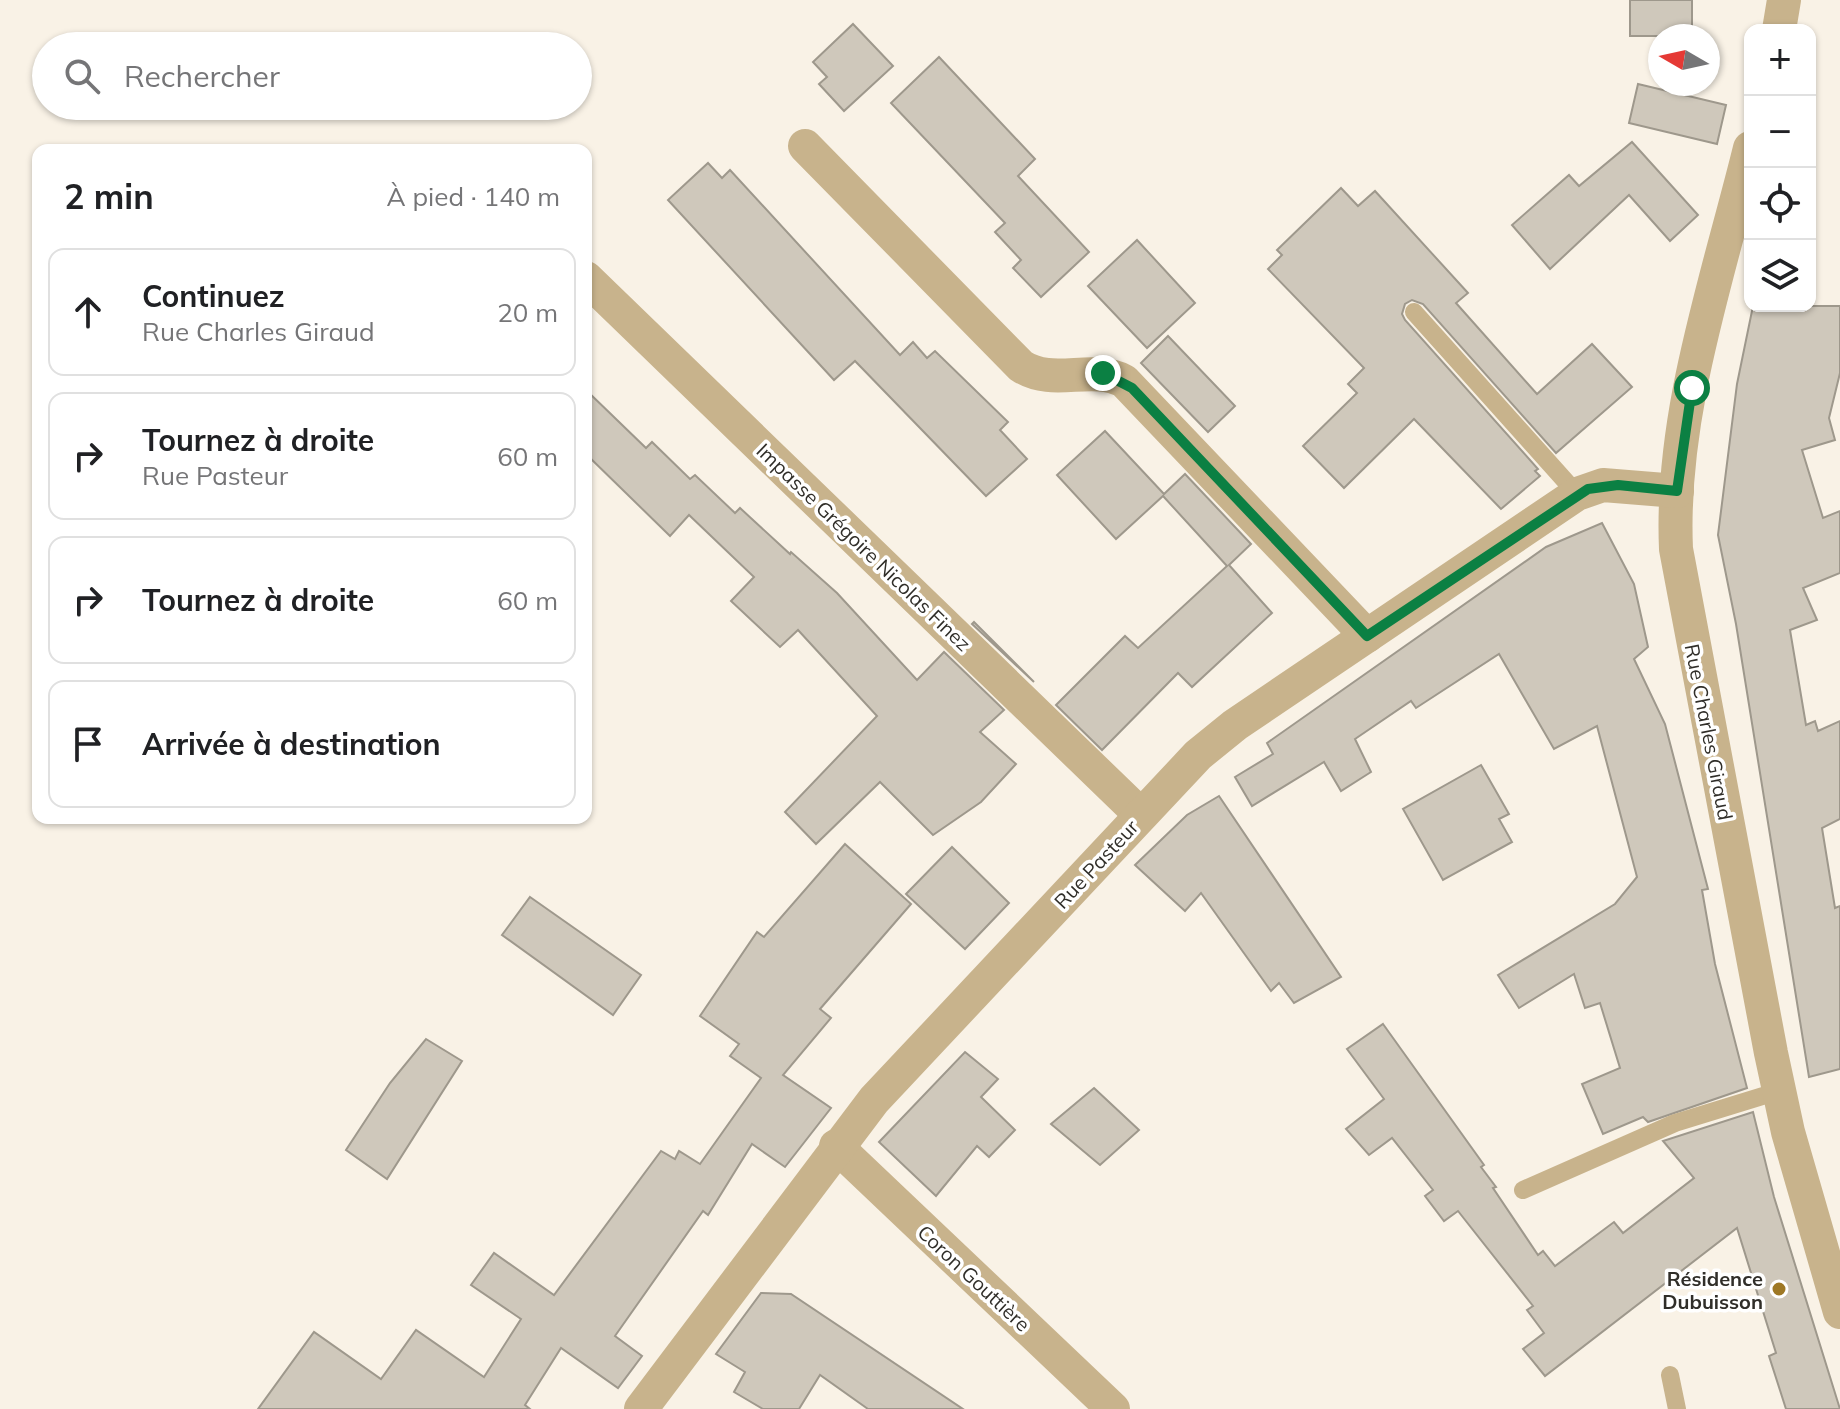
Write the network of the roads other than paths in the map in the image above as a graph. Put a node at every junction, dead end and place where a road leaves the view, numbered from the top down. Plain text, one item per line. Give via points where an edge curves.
1 (1784, 0) edge
2 (1780, 24) edge
3 (805, 146) dead end
4 (1745, 168) edge
5 (592, 284) edge
6 (1414, 312) dead end
7 (1677, 491) junction
8 (1577, 494) junction
9 (1367, 636) junction
10 (1141, 815) junction
11 (1779, 1091) junction
12 (836, 1146) junction
13 (1523, 1190) dead end
14 (1840, 1312) edge
15 (1670, 1375) dead end
16 (641, 1409) edge
17 (1113, 1409) edge
18 (1677, 1409) edge

1 - 2 street
3 - 9 street via 1021,366 1039,375 1103,373 1124,381
4 - 7 street, Rue Charles Giraud via 1697,363
5 - 10 street, Impasse Grégoire Nicolas Finez
6 - 8 lane
7 - 8 street, Rue Pasteur via 1603,485
7 - 11 street, Rue Charles Giraud via 1679,577
8 - 9 street, Rue Pasteur
9 - 10 street, Rue Pasteur via 1216,740
10 - 12 street, Rue Pasteur
11 - 13 lane via 1675,1123
11 - 14 street, Rue Charles Giraud
12 - 16 street, Rue Pasteur
12 - 17 street, Coron Gouttière
15 - 18 lane

